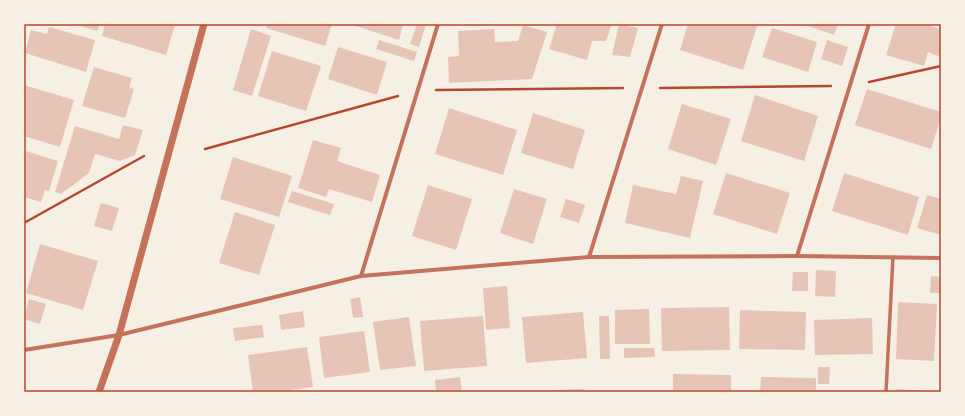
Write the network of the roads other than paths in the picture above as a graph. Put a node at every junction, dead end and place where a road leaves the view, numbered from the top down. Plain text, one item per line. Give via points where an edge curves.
1 (204, 24) edge
2 (438, 24) edge
3 (662, 24) edge
4 (869, 24) edge
5 (797, 256) junction
6 (589, 257) junction
7 (893, 257) junction
8 (941, 258) edge
9 (361, 276) junction
10 (119, 335) junction
11 (24, 350) edge
12 (99, 392) edge
13 (886, 392) edge

1 - 10 street
2 - 9 street
3 - 6 street
4 - 5 street
5 - 6 street
5 - 7 street
6 - 9 street
7 - 8 street
7 - 13 street
9 - 10 street
10 - 11 street
10 - 12 street

